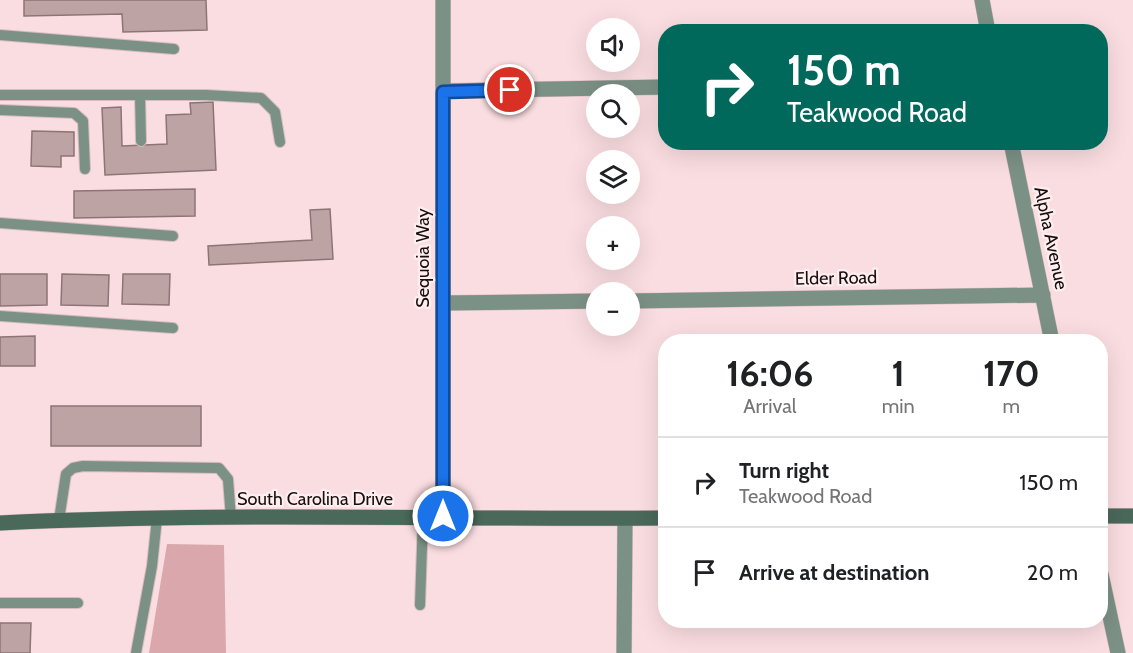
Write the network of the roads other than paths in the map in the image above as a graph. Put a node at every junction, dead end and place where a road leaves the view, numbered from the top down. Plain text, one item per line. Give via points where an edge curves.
1 (443, 0) edge
2 (982, 0) edge
3 (986, 24) edge
4 (0, 35) edge
5 (174, 49) dead end
6 (658, 87) edge
7 (443, 92) junction
8 (0, 95) edge
9 (140, 95) junction
10 (0, 110) edge
11 (141, 141) dead end
12 (280, 142) dead end
13 (1013, 150) edge
14 (85, 169) dead end
15 (0, 223) edge
16 (173, 236) dead end
17 (1042, 295) junction
18 (586, 301) edge
19 (640, 301) edge
20 (443, 303) junction
21 (0, 316) edge
22 (173, 328) dead end
23 (1050, 334) edge
24 (443, 516) junction
25 (1108, 516) edge
26 (1133, 516) edge
27 (423, 517) junction
28 (156, 518) junction
29 (231, 518) junction
30 (625, 519) junction
31 (658, 519) edge
32 (59, 520) junction
33 (0, 523) edge
34 (0, 603) edge
35 (78, 603) dead end
36 (420, 604) dead end
37 (1108, 607) edge
38 (136, 653) edge
39 (624, 653) edge
40 (1118, 653) edge

1 - 7 street, Sequoia Way
2 - 3 street
4 - 5 lane
6 - 7 street
7 - 20 street, Sequoia Way
8 - 9 lane
9 - 11 lane
9 - 12 lane via 261,98 275,112
10 - 14 lane via 80,116
13 - 17 street, Alpha Avenue
15 - 16 lane
17 - 19 street, Elder Road
17 - 23 street, Alpha Avenue
18 - 20 street
20 - 24 street, Sequoia Way
21 - 22 lane
24 - 27 street, South Carolina Drive
24 - 30 street, South Carolina Drive
25 - 26 street
27 - 29 street, South Carolina Drive
27 - 36 lane
28 - 29 street, South Carolina Drive
28 - 32 street, South Carolina Drive
28 - 38 lane via 152,566
29 - 32 lane via 228,479 219,468 83,466 66,474
30 - 31 street, South Carolina Drive
30 - 39 street
32 - 33 street, South Carolina Drive
34 - 35 lane
37 - 40 street

